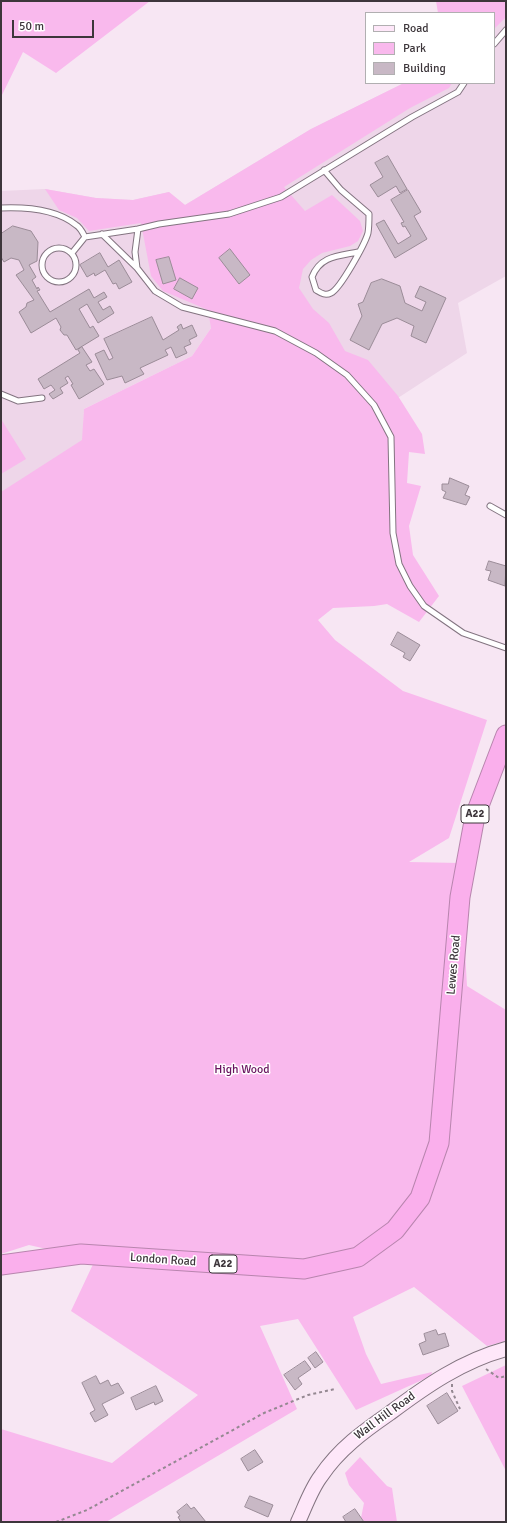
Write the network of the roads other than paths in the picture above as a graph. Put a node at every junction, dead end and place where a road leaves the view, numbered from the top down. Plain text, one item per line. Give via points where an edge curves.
1 (506, 30) edge
2 (495, 43) edge
3 (463, 84) edge
4 (324, 170) junction
5 (1, 208) edge
6 (138, 228) junction
7 (102, 234) junction
8 (85, 237) junction
9 (358, 252) junction
10 (72, 253) junction
11 (137, 268) junction
12 (1, 394) edge
13 (42, 398) dead end
14 (490, 506) dead end
15 (506, 515) edge
16 (506, 648) edge
17 (506, 735) edge
18 (420, 1198) joint
19 (1, 1264) edge
20 (506, 1349) edge
21 (298, 1522) edge

1 - 2 lane
3 - 4 lane via 458,92
4 - 6 lane via 281,197 229,214
4 - 9 lane via 341,190 369,214 368,234
5 - 8 lane via 21,207 56,215 76,225
6 - 7 lane
6 - 11 lane via 135,252
7 - 8 lane
7 - 11 lane
8 - 10 lane
9 - 9 lane via 335,290 326,294 316,290 312,277 318,264 334,257
10 - 10 lane via 76,268 71,278 56,282 46,276 42,266 48,252 63,248
11 - 16 lane via 155,291 182,307 275,330 316,353 347,375 374,405 391,437 393,533 399,564 410,586 424,606 463,633
12 - 13 lane via 18,401
14 - 15 lane
17 - 18 highway, Lewes Road / A22 via 473,823 460,897 439,1143
18 - 19 highway, London Road / A22 via 395,1230 358,1257 304,1269 81,1254
20 - 21 street, Wall Hill Road via 451,1371 350,1441 320,1476

